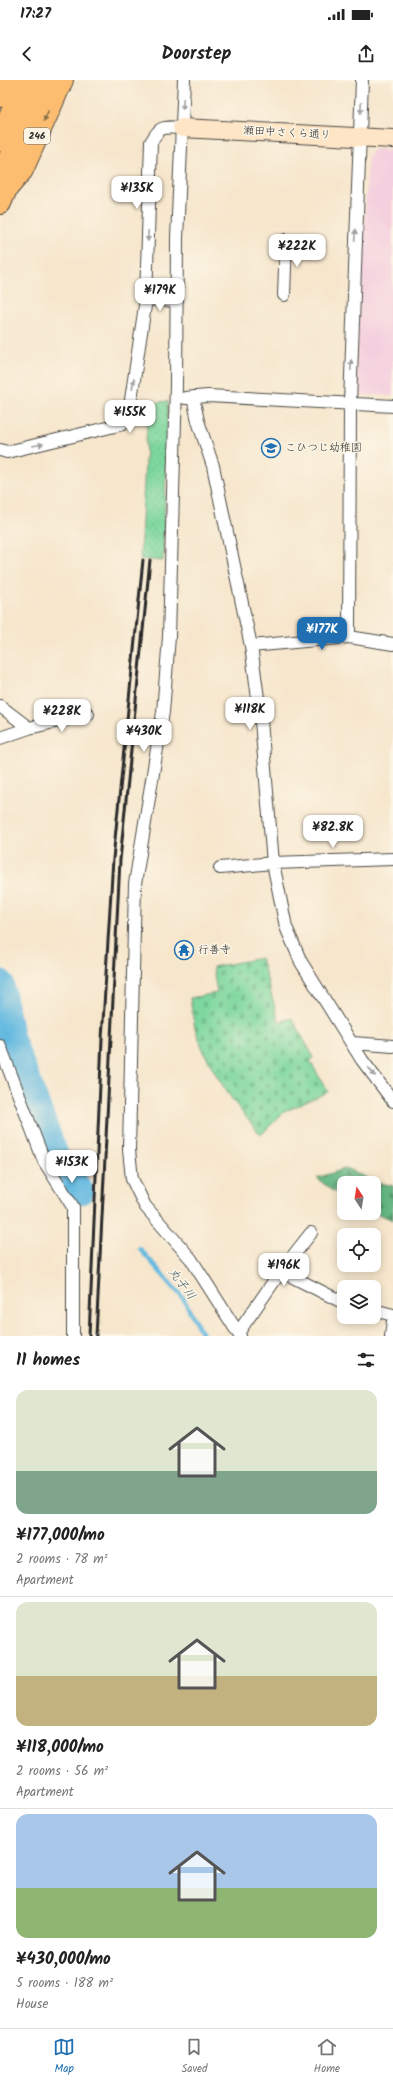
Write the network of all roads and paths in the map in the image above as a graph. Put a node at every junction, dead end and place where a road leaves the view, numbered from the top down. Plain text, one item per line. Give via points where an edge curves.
1 (7, 80) edge
2 (26, 80) edge
3 (44, 80) edge
4 (62, 80) edge
5 (184, 80) edge
6 (362, 80) edge
7 (0, 96) edge
8 (182, 128) junction
9 (359, 137) junction
10 (393, 139) edge
11 (0, 140) edge
12 (3, 196) edge
13 (286, 240) dead end
14 (284, 295) dead end
15 (146, 298) junction
16 (177, 301) junction
17 (176, 397) junction
18 (192, 398) junction
19 (350, 404) junction
20 (393, 406) edge
21 (0, 450) edge
22 (349, 637) junction
23 (393, 644) edge
24 (251, 646) junction
25 (0, 706) edge
26 (88, 714) dead end
27 (29, 728) junction
28 (0, 738) edge
29 (393, 859) edge
30 (273, 863) junction
31 (220, 868) dead end
32 (353, 1043) junction
33 (0, 1046) edge
34 (393, 1046) edge
35 (393, 1101) edge
36 (311, 1233) dead end
37 (281, 1271) junction
38 (337, 1299) edge
39 (381, 1312) edge
40 (393, 1315) edge
41 (393, 1321) edge
42 (239, 1334) edge
43 (73, 1336) edge
44 (391, 1336) edge

1 - 7 highway
2 - 11 highway
3 - 12 highway, 246 via 7,164
4 -> 12 highway, 246 via 22,170
5 -> 8 street
6 -> 9 street
8 - 9 street, 瀬田中さくら通り
8 -> 15 street via 159,129 151,142
8 - 16 street
9 - 10 street, 瀬田中さくら通り
19 -> 9 street
13 - 14 street
15 - 16 street
21 -> 15 street via 7,452 123,424 129,413
16 - 17 street
17 - 18 street
17 - 42 street via 163,712 135,884 129,1150 132,1179 145,1206 191,1260
18 - 19 street via 208,396
18 - 24 street via 213,466
19 - 20 street
19 - 22 street
22 - 23 street
22 - 24 street
24 - 30 street via 262,721
25 - 27 street
26 - 27 street
27 - 28 street
29 - 30 street
30 - 31 street
30 - 32 street via 286,927 301,962
32 - 34 street
32 -> 35 street via 362,1060
33 - 43 street via 44,1161 73,1207
36 - 37 street
37 - 38 street
37 - 42 street
39 - 40 street
41 - 44 street

